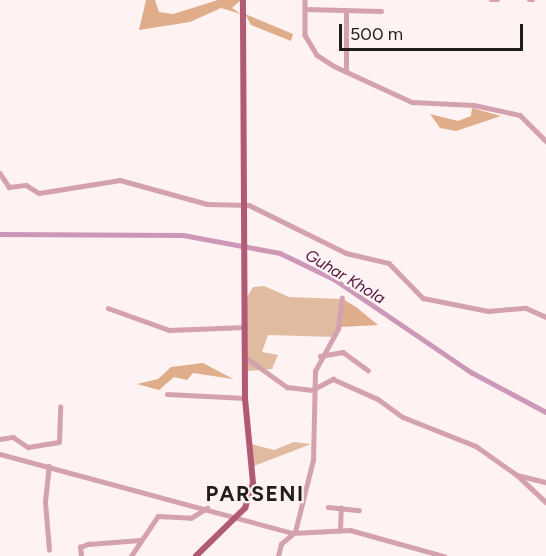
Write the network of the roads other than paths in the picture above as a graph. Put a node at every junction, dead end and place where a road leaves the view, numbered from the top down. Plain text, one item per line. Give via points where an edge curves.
1 (243, 0) edge
2 (305, 0) edge
3 (491, 0) edge
4 (498, 0) edge
5 (305, 9) junction
6 (346, 11) junction
7 (381, 11) dead end
8 (346, 72) junction
9 (543, 129) edge
10 (546, 141) edge
11 (0, 173) edge
12 (244, 204) junction
13 (342, 298) dead end
14 (108, 308) dead end
15 (546, 317) edge
16 (245, 327) junction
17 (320, 356) junction
18 (245, 357) junction
19 (368, 370) dead end
20 (312, 390) junction
21 (167, 394) dead end
22 (245, 398) junction
23 (60, 407) dead end
24 (0, 439) edge
25 (0, 454) edge
26 (50, 466) junction
27 (517, 475) junction
28 (546, 482) edge
29 (546, 502) edge
30 (328, 507) dead end
31 (207, 508) junction
32 (341, 508) junction
33 (359, 510) dead end
34 (238, 516) junction
35 (340, 531) junction
36 (293, 533) junction
37 (140, 540) junction
38 (50, 550) dead end
39 (81, 556) edge
40 (131, 556) edge
41 (196, 556) edge
42 (278, 556) edge
43 (444, 556) edge

1 - 12 main road
2 - 5 street
3 - 4 street
5 - 6 street
5 - 8 street via 305,35 317,55
6 - 7 street
6 - 8 street
8 - 9 street via 412,102 474,105 520,115
9 - 10 street
11 - 12 street via 13,188 26,185 39,193 120,180 207,204
12 - 15 street via 346,253 389,263 423,298 488,311 526,308
12 - 16 main road
13 - 17 street via 338,329
14 - 16 street via 169,330
16 - 18 main road
17 - 19 street via 344,352
17 - 20 street
18 - 20 street via 279,383
18 - 22 main road
20 - 27 street via 333,379 378,399 403,417 476,446
20 - 36 street via 313,460
21 - 22 street
22 - 34 main road via 253,483
23 - 24 street via 59,442 28,447 14,437
25 - 26 street
26 - 31 street
26 - 38 street via 45,502
27 - 28 street
27 - 29 street
30 - 32 street
31 - 34 street
31 - 37 street via 191,518 158,516
32 - 33 street
32 - 35 street
34 - 36 street
34 - 41 main road
35 - 36 street
35 - 43 street
36 - 42 street
37 - 39 street via 88,544 80,548
37 - 40 street

